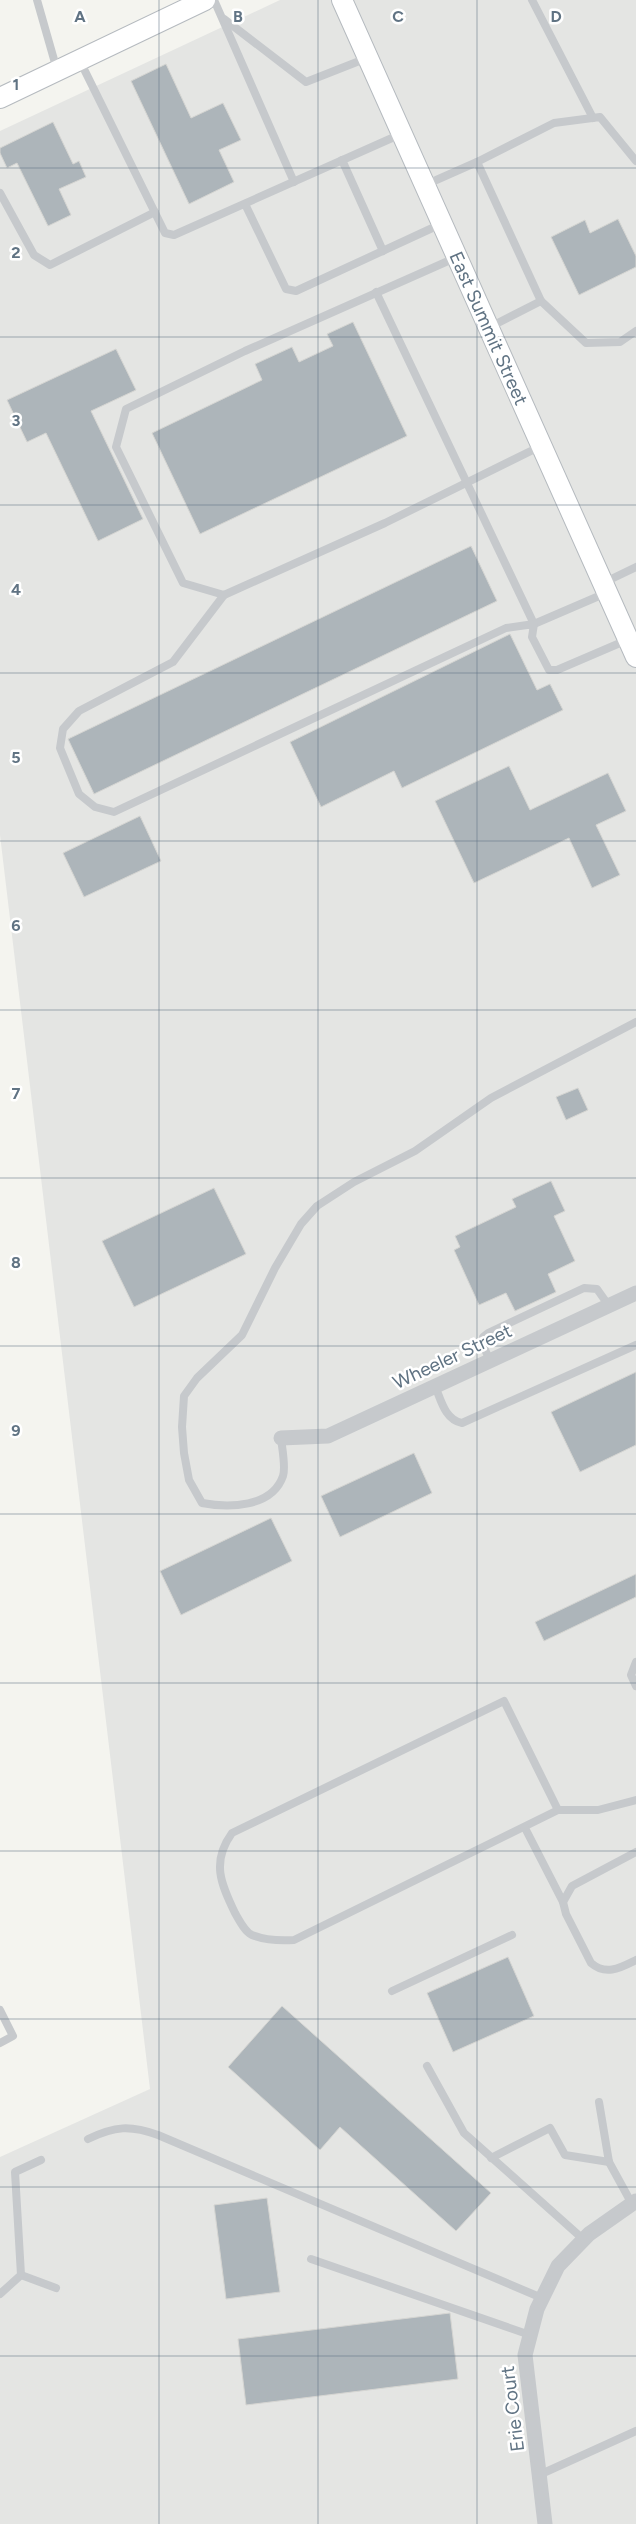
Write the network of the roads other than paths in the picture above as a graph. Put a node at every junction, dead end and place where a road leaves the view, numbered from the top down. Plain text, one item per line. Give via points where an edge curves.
1 (37, 0) edge
2 (205, 0) edge
3 (214, 0) edge
4 (342, 0) edge
5 (532, 0) edge
6 (222, 18) junction
7 (368, 57) junction
8 (80, 60) junction
9 (58, 70) junction
10 (0, 98) edge
11 (593, 118) junction
12 (402, 134) junction
13 (342, 160) junction
14 (636, 161) edge
15 (477, 162) junction
16 (294, 182) junction
17 (425, 185) junction
18 (0, 192) edge
19 (245, 204) junction
20 (155, 212) junction
21 (442, 223) junction
22 (383, 251) junction
23 (457, 257) junction
24 (376, 292) junction
25 (541, 301) junction
26 (490, 327) junction
27 (636, 331) edge
28 (541, 446) junction
29 (466, 482) junction
30 (636, 568) edge
31 (606, 588) junction
32 (224, 595) junction
33 (534, 624) junction
34 (632, 648) edge
35 (636, 1022) edge
36 (636, 1293) edge
37 (609, 1306) junction
38 (636, 1345) edge
39 (490, 1361) junction
40 (435, 1386) junction
41 (281, 1438) joint
42 (636, 1662) edge
43 (636, 1686) edge
44 (636, 1800) edge
45 (558, 1810) junction
46 (525, 1828) junction
47 (636, 1852) edge
48 (563, 1902) junction
49 (512, 1935) dead end
50 (636, 1960) edge
51 (392, 1991) dead end
52 (0, 2010) edge
53 (0, 2043) edge
54 (427, 2066) dead end
55 (599, 2102) dead end
56 (88, 2139) dead end
57 (491, 2158) junction
58 (41, 2160) dead end
59 (610, 2162) junction
60 (634, 2203) edge
61 (583, 2239) junction
62 (311, 2259) dead end
63 (21, 2275) junction
64 (56, 2288) dead end
65 (0, 2294) edge
66 (542, 2298) junction
67 (530, 2335) junction
68 (636, 2431) edge
69 (540, 2475) junction
70 (545, 2524) edge

1 - 9 lane
2 - 8 street
3 - 6 lane
4 - 7 street, East Summit Street
5 - 11 lane
6 - 7 lane via 306,82
6 - 16 lane
7 - 12 street, East Summit Street
8 - 9 street
8 - 20 lane
9 - 10 street
11 - 14 lane via 600,117
11 - 15 lane via 554,123
12 - 13 lane
12 - 17 street, East Summit Street
13 - 16 lane
13 - 22 lane
15 - 17 lane
15 - 25 lane
16 - 19 lane
17 - 21 street, East Summit Street
18 - 20 lane via 34,255 50,265
19 - 20 lane via 174,235 165,232
19 - 22 lane via 286,289 296,291
21 - 22 lane
21 - 23 street, East Summit Street
23 - 24 lane
23 - 26 street, East Summit Street
24 - 29 lane
24 - 32 lane via 245,350 126,410 116,447 183,583
25 - 26 lane
25 - 27 lane via 586,343 620,342
26 - 28 street, East Summit Street
28 - 29 lane
28 - 31 street, East Summit Street
29 - 32 lane via 385,523
29 - 33 lane
30 - 31 lane
31 - 33 lane
31 - 34 street, East Summit Street
32 - 33 lane via 173,662 79,711 63,729 60,748 63,756 79,794 95,807 114,812 506,628
33 - 34 lane via 532,637 549,670
35 - 41 lane via 491,1098 415,1151 354,1182 316,1206 301,1224 275,1268 242,1335 197,1378 184,1396 184,1453 189,1480 202,1503 221,1506 250,1504 272,1492 283,1476
36 - 37 street, Wheeler Street
37 - 39 street, Wheeler Street
37 - 39 lane via 597,1289 584,1288 488,1333 483,1337 483,1345
38 - 40 lane via 462,1423 449,1416
39 - 40 street, Wheeler Street
40 - 41 street, Wheeler Street via 328,1436
42 - 43 lane via 631,1675
44 - 45 lane via 598,1810
45 - 46 lane
45 - 46 lane via 504,1701 232,1833 222,1847 222,1884 239,1920 250,1934 278,1941 294,1940
46 - 48 lane
47 - 48 lane via 572,1886
48 - 50 lane via 591,1963 597,1968 606,1971
49 - 51 lane
52 - 53 lane via 13,2036
54 - 57 lane via 464,2133
55 - 59 lane
56 - 66 lane via 118,2128 136,2128 158,2135
57 - 59 lane via 550,2128 565,2155
57 - 61 lane
58 - 63 lane via 15,2172
59 - 60 lane
60 - 61 street, Erie Court
61 - 66 street, Erie Court via 558,2266
62 - 67 lane
63 - 64 lane
63 - 65 lane
66 - 67 street, Erie Court
67 - 69 street, Erie Court via 525,2355
68 - 69 lane
69 - 70 street, Erie Court

